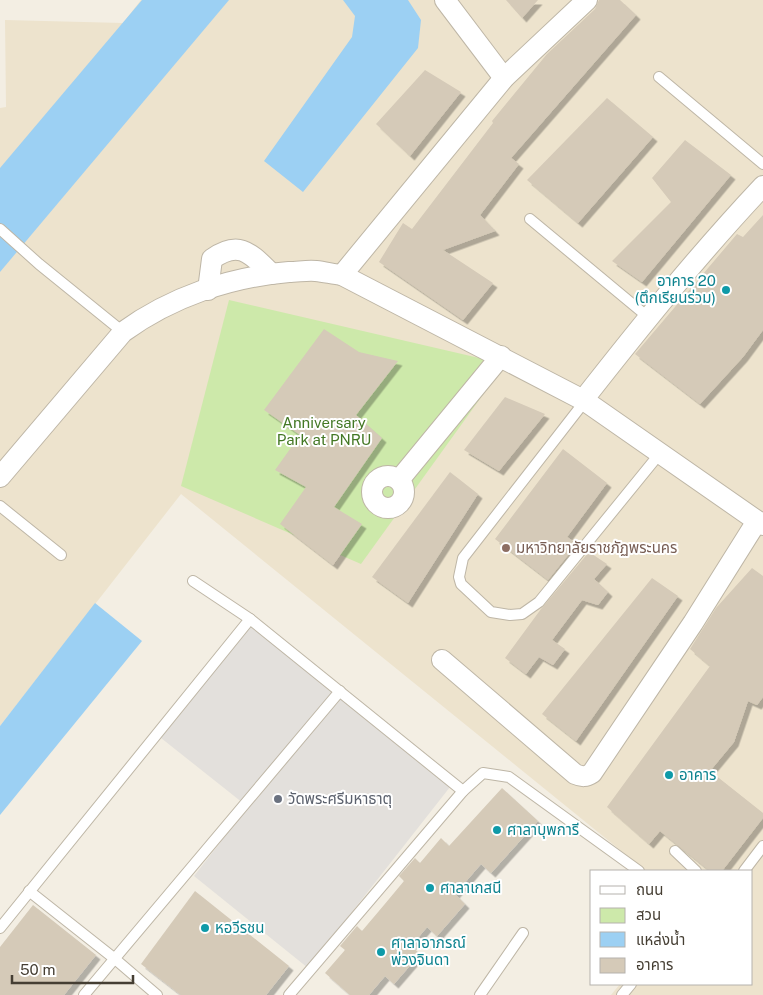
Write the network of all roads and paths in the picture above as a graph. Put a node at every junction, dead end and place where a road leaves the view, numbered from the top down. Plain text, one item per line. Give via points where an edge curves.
1 (445, 0) edge
2 (587, 0) edge
3 (658, 77) dead end
4 (504, 78) junction
5 (763, 164) edge
6 (763, 186) edge
7 (530, 219) dead end
8 (0, 229) edge
9 (272, 274) junction
10 (342, 275) junction
11 (208, 290) junction
12 (648, 317) junction
13 (123, 332) junction
14 (501, 356) junction
15 (584, 400) junction
16 (661, 452) junction
17 (0, 477) edge
18 (399, 480) dead end
19 (0, 506) edge
20 (760, 523) edge
21 (60, 555) dead end
22 (193, 581) dead end
23 (250, 619) junction
24 (442, 660) dead end
25 (340, 691) junction
26 (463, 791) junction
27 (763, 846) edge
28 (675, 851) dead end
29 (638, 870) edge
30 (695, 870) edge
31 (745, 870) edge
32 (29, 891) junction
33 (0, 928) edge
34 (523, 933) dead end
35 (115, 959) junction
36 (630, 985) edge
37 (84, 995) edge
38 (157, 995) edge
39 (289, 995) edge
40 (480, 995) edge
41 (622, 995) edge

1 - 4 street
2 - 4 street
3 - 5 lane
4 - 10 street
6 - 12 street
7 - 12 lane
8 - 13 lane
9 - 10 street via 314,270
9 - 11 street via 229,282
9 - 11 street via 254,256 244,250 231,249 212,259
10 - 14 street
11 - 13 street via 172,302
12 - 15 street
13 - 17 street
14 - 15 street
14 - 18 street
15 - 16 street
15 - 16 lane via 462,558 461,584 491,612 522,614 538,602
16 - 20 street
19 - 21 lane
20 - 24 street via 588,776 575,774
22 - 23 lane
23 - 25 lane
23 - 32 lane
25 - 26 lane
25 - 35 lane
26 - 29 lane via 483,773 509,777
26 - 39 lane
27 - 31 lane
28 - 30 lane
32 - 33 lane
32 - 35 lane
34 - 40 lane
35 - 37 lane
35 - 38 lane
36 - 41 lane

